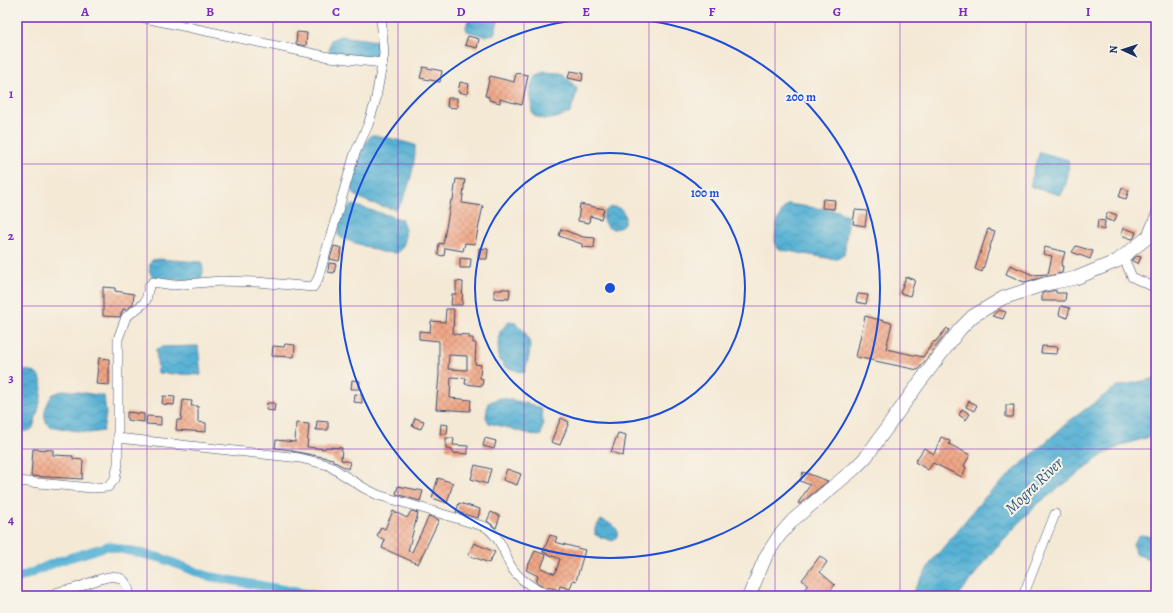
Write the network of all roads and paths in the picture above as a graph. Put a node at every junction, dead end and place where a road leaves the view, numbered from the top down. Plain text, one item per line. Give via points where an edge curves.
1 (140, 17) edge
2 (381, 17) edge
3 (383, 63) junction
4 (1156, 214) edge
5 (1156, 231) edge
6 (1146, 240) junction
7 (1123, 256) junction
8 (1156, 288) edge
9 (118, 438) junction
10 (17, 481) edge
11 (1055, 514) dead end
12 (49, 596) edge
13 (130, 596) edge
14 (553, 596) edge
15 (749, 596) edge
16 (1023, 596) edge

1 - 3 street via 330,57
2 - 3 street
3 - 9 street via 373,110 355,152 316,283 313,287 227,281 150,284 143,304 126,317 118,339
4 - 6 street
5 - 6 street
6 - 7 street
7 - 8 street via 1132,277
7 - 15 street via 1076,278 1045,284 1003,298 969,319 866,457 793,520 779,536 766,556
9 - 10 street via 115,479 108,487 92,488
9 - 14 street via 300,458 324,464 378,495 486,527 502,545 510,564 519,576 544,594
11 - 16 street
12 - 13 street via 83,586 91,581 118,577 127,583

